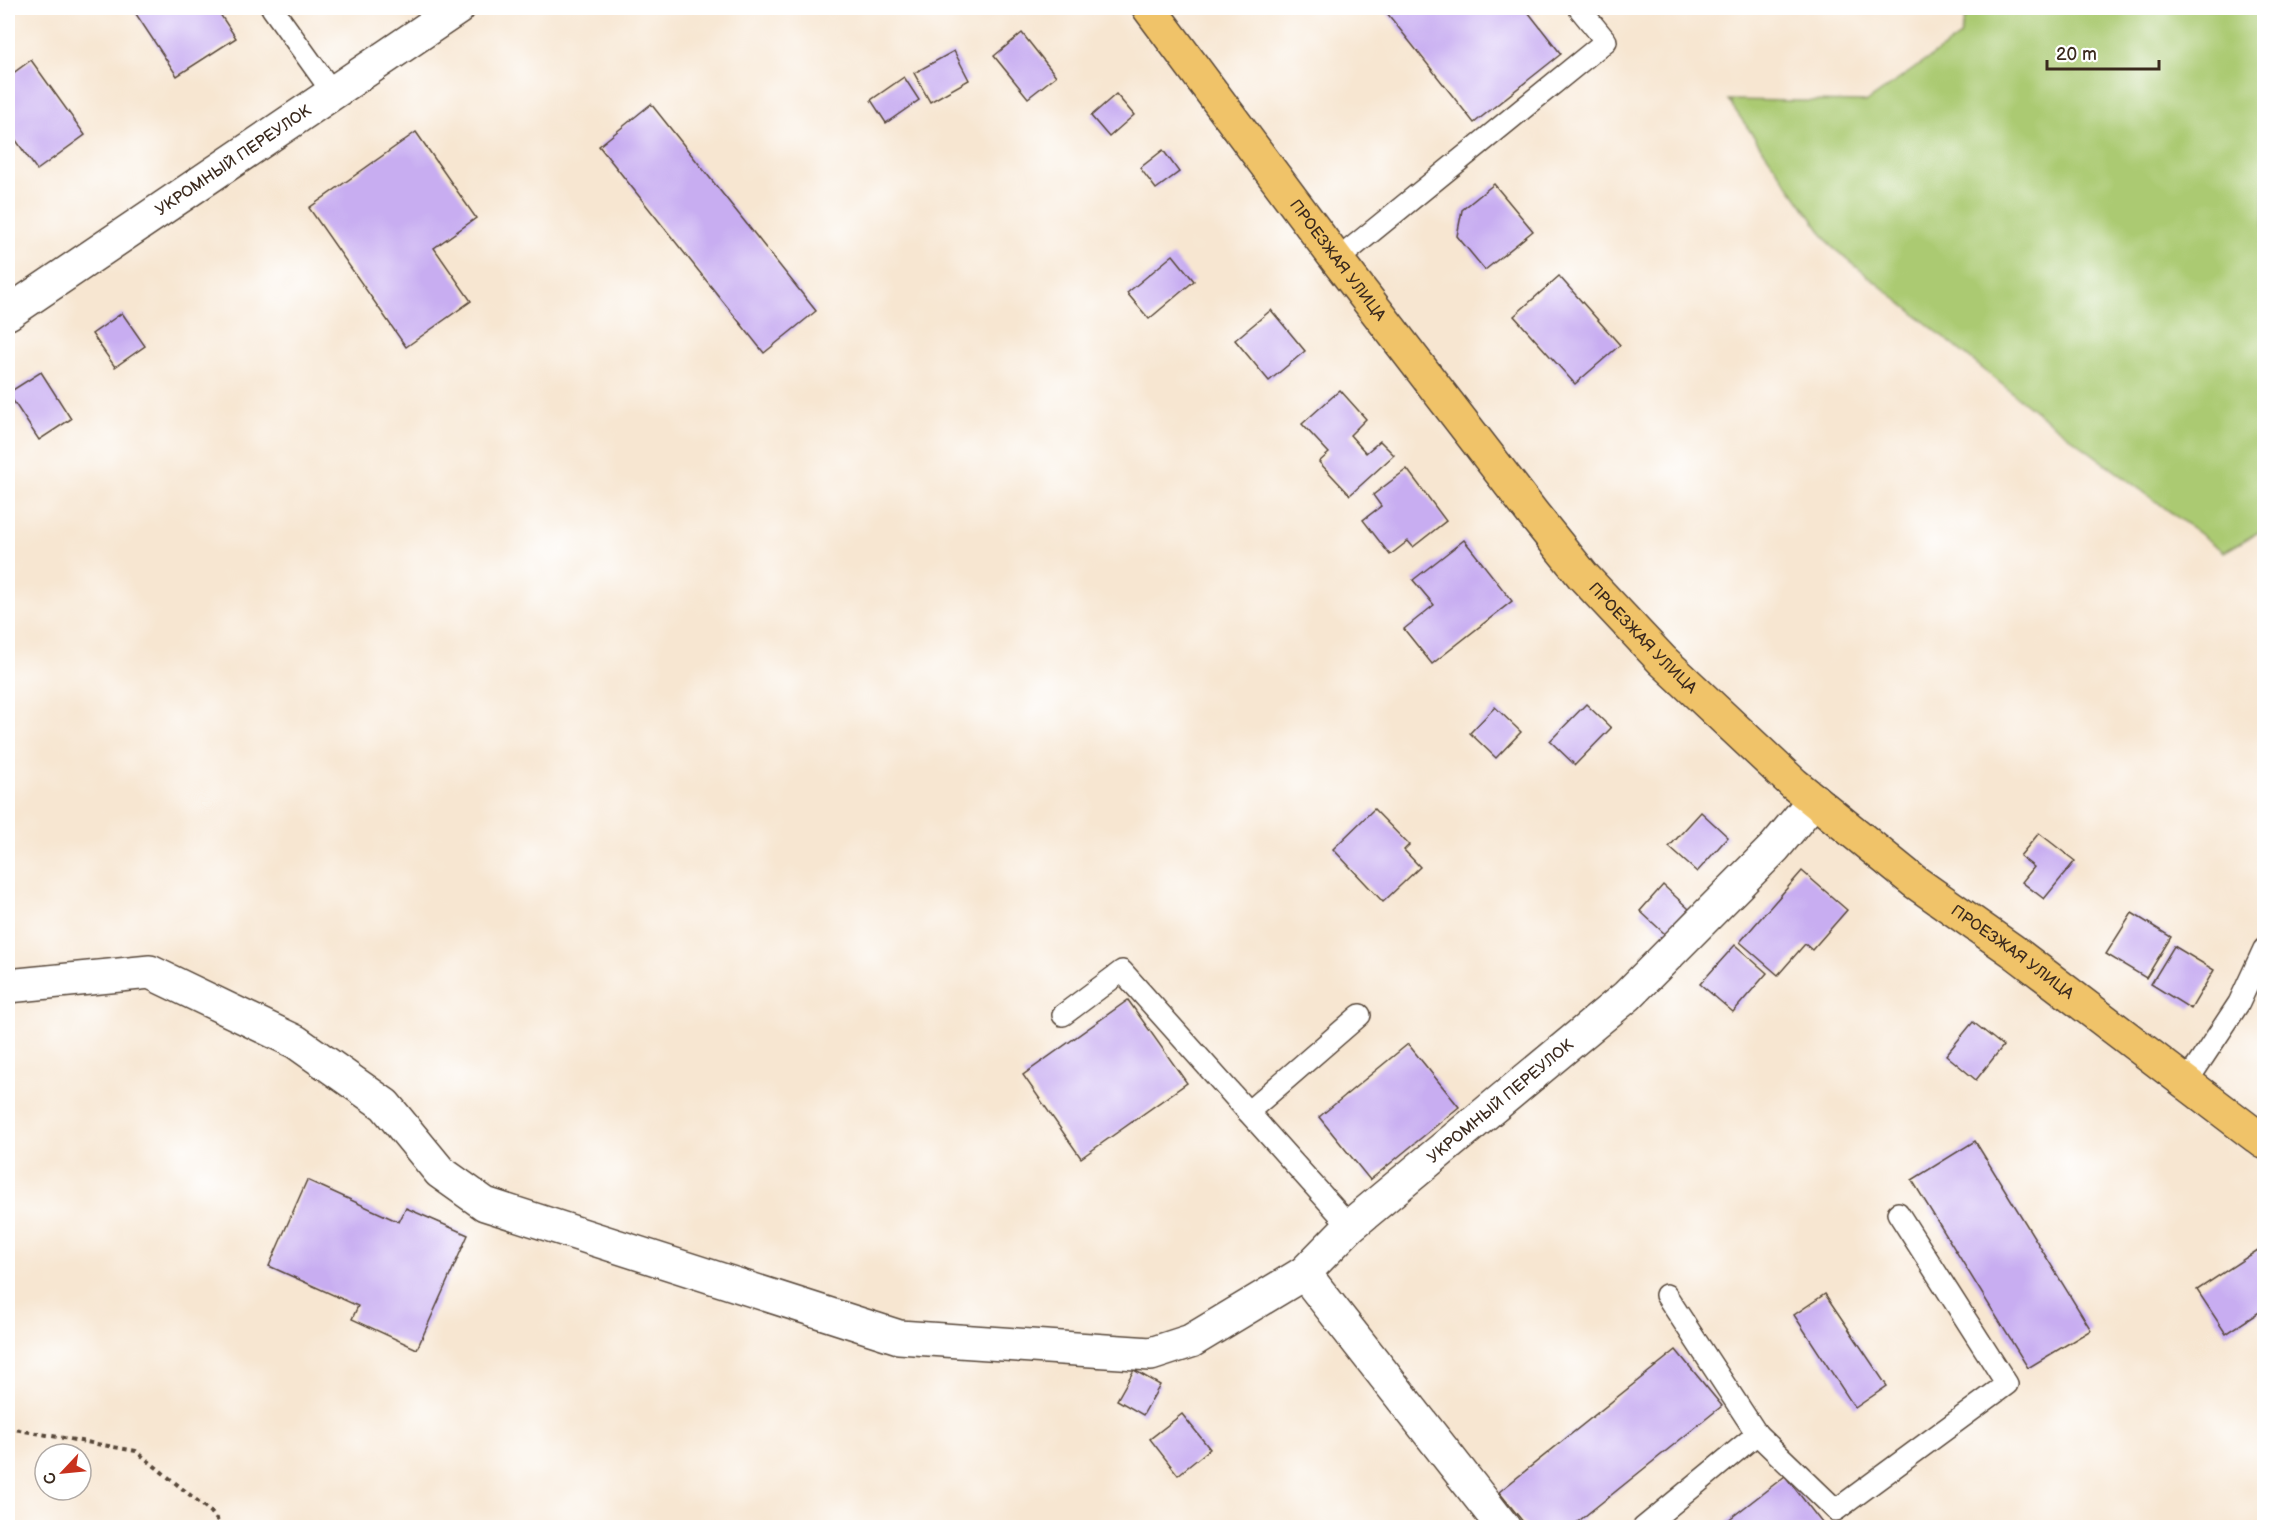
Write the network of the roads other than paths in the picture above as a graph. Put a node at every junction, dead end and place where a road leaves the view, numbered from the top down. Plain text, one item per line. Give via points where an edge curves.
1 (273, 8) edge
2 (458, 8) edge
3 (1149, 8) edge
4 (1579, 8) edge
5 (333, 93) junction
6 (1337, 260) junction
7 (8, 313) edge
8 (1814, 800) junction
9 (2265, 949) edge
10 (8, 986) edge
11 (1063, 1015) dead end
12 (1360, 1015) dead end
13 (2186, 1083) junction
14 (1248, 1112) junction
15 (2265, 1142) edge
16 (1898, 1213) dead end
17 (1350, 1226) junction
18 (1304, 1273) junction
19 (1666, 1295) dead end
20 (1757, 1434) junction
21 (1504, 1527) edge
22 (1643, 1527) edge

1 - 5 lane
2 - 5 street, УКРОМНЫЙ ПЕРЕУЛОК
3 - 6 main road, ПРОЕЗЖАЯ УЛИЦА
4 - 6 lane via 1606,41
5 - 7 street, УКРОМНЫЙ ПЕРЕУЛОК
6 - 8 main road, ПРОЕЗЖАЯ УЛИЦА via 1583,576 1662,660
8 - 13 main road, ПРОЕЗЖАЯ УЛИЦА via 1915,882
8 - 17 street, УКРОМНЫЙ ПЕРЕУЛОК via 1775,847 1627,996
9 - 13 lane via 2239,1003
10 - 18 street, УКРОМНЫЙ ПЕРЕУЛОК via 150,972 296,1042 385,1105 440,1172 484,1204 899,1337 1151,1354 1191,1341
11 - 14 lane via 1122,971
12 - 14 lane
13 - 15 main road, ПРОЕЗЖАЯ УЛИЦА
14 - 17 lane
16 - 20 lane via 2007,1384 1836,1510
17 - 18 street, УКРОМНЫЙ ПЕРЕУЛОК
18 - 21 street
19 - 20 lane
20 - 22 lane

